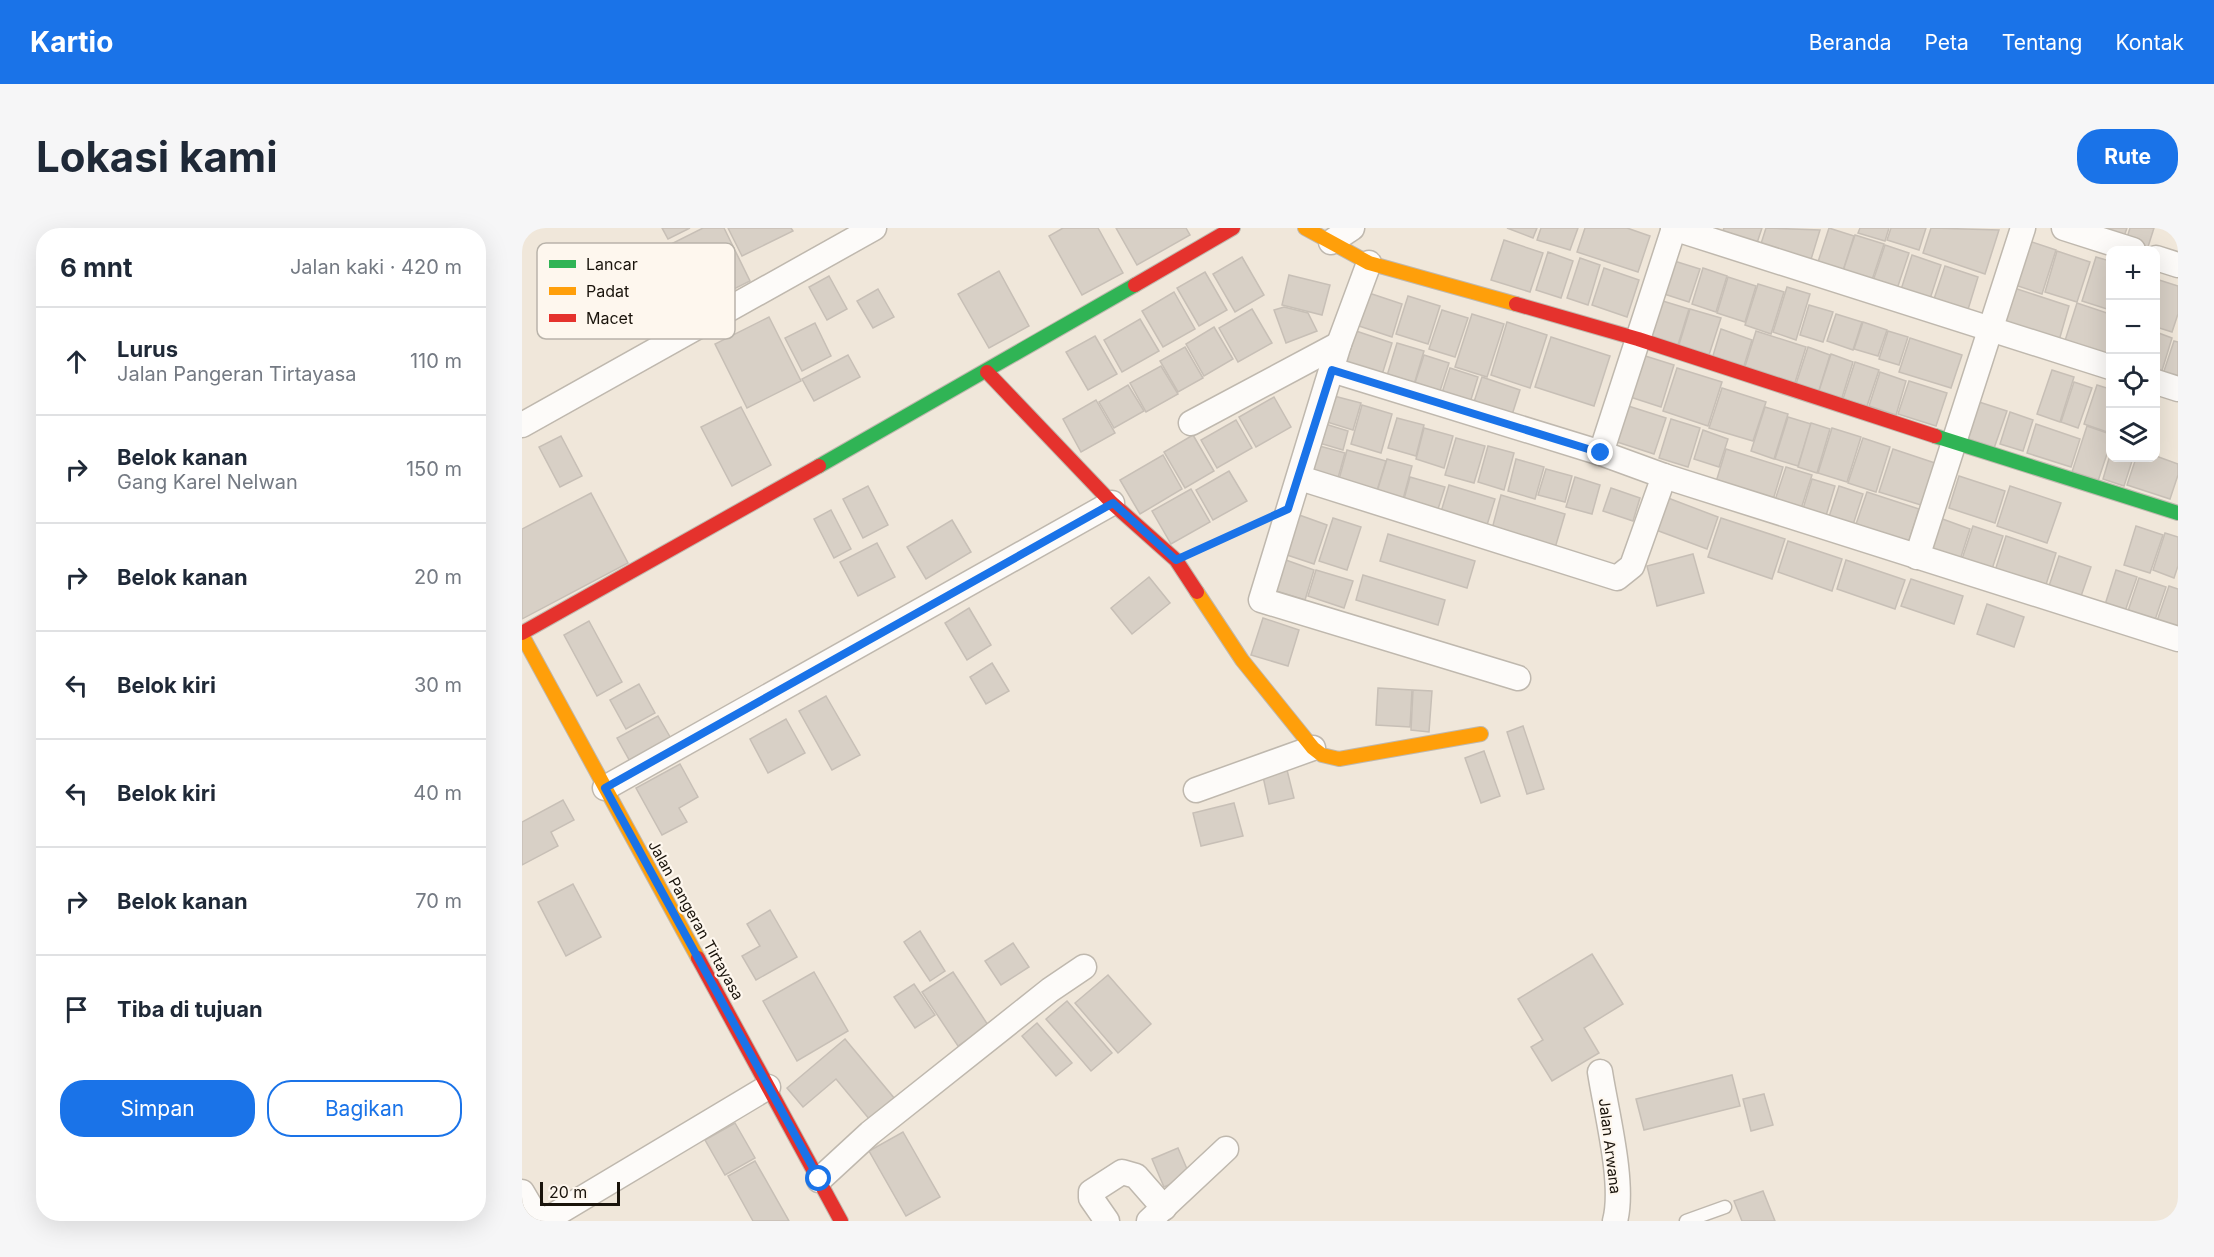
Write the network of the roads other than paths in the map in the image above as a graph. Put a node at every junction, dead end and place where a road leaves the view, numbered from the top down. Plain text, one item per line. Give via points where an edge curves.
1 (873, 228) edge
2 (1233, 228) edge
3 (1305, 228) edge
4 (1352, 228) edge
5 (1674, 228) edge
6 (2023, 228) edge
7 (2064, 228) edge
8 (1331, 242) junction
9 (2120, 246) edge
10 (2160, 259) edge
11 (1369, 262) junction
12 (2178, 265) edge
13 (735, 305) edge
14 (1990, 329) junction
15 (675, 339) edge
16 (1638, 339) junction
17 (1339, 344) junction
18 (2106, 366) edge
19 (1332, 370) junction
20 (987, 372) junction
21 (2160, 383) edge
22 (2178, 389) edge
23 (1191, 423) dead end
24 (522, 425) edge
25 (1952, 442) junction
26 (1601, 453) junction
27 (1664, 476) junction
28 (1300, 478) junction
29 (1113, 503) junction
30 (2178, 513) edge
31 (1917, 557) junction
32 (522, 634) edge
33 (2178, 639) edge
34 (1518, 678) dead end
35 (1481, 734) dead end
36 (1312, 748) junction
37 (605, 788) junction
38 (1196, 790) dead end
39 (1084, 967) dead end
40 (1600, 1072) dead end
41 (768, 1087) junction
42 (1226, 1149) dead end
43 (819, 1179) junction
44 (522, 1192) edge
45 (1725, 1207) dead end
46 (1156, 1214) edge
47 (539, 1221) edge
48 (544, 1221) edge
49 (841, 1221) edge
50 (1107, 1221) edge
51 (1615, 1221) edge
52 (1686, 1221) edge

1 - 13 street
2 - 20 street
3 - 8 street
4 - 8 street
5 - 14 street
5 - 16 street
6 - 14 street
7 - 9 street
8 - 11 street
10 - 12 street
11 - 16 street
11 - 17 street
14 - 18 street
14 - 25 street
15 - 24 street
16 - 25 street
16 - 26 street
17 - 19 street
17 - 23 street
19 - 26 street
19 - 28 street
20 - 29 street
20 - 32 street
21 - 22 street
25 - 30 street
25 - 31 street
26 - 27 street
27 - 28 street via 1632,566 1617,578
27 - 31 street
28 - 34 street via 1261,600
29 - 36 street via 1176,560 1242,660
29 - 37 street
31 - 33 street
32 - 37 street, Jalan Pangeran Tirtayasa
35 - 36 street via 1339,759
36 - 38 street
37 - 41 street, Jalan Pangeran Tirtayasa
39 - 43 street via 915,1097
40 - 51 street, Jalan Arwana via 1616,1177
41 - 43 street, Jalan Pangeran Tirtayasa
41 - 48 street
42 - 46 street
43 - 49 street, Jalan Pangeran Tirtayasa
44 - 47 street
45 - 52 lane
46 - 50 street via 1136,1176 1122,1172 1091,1192 1090,1198

